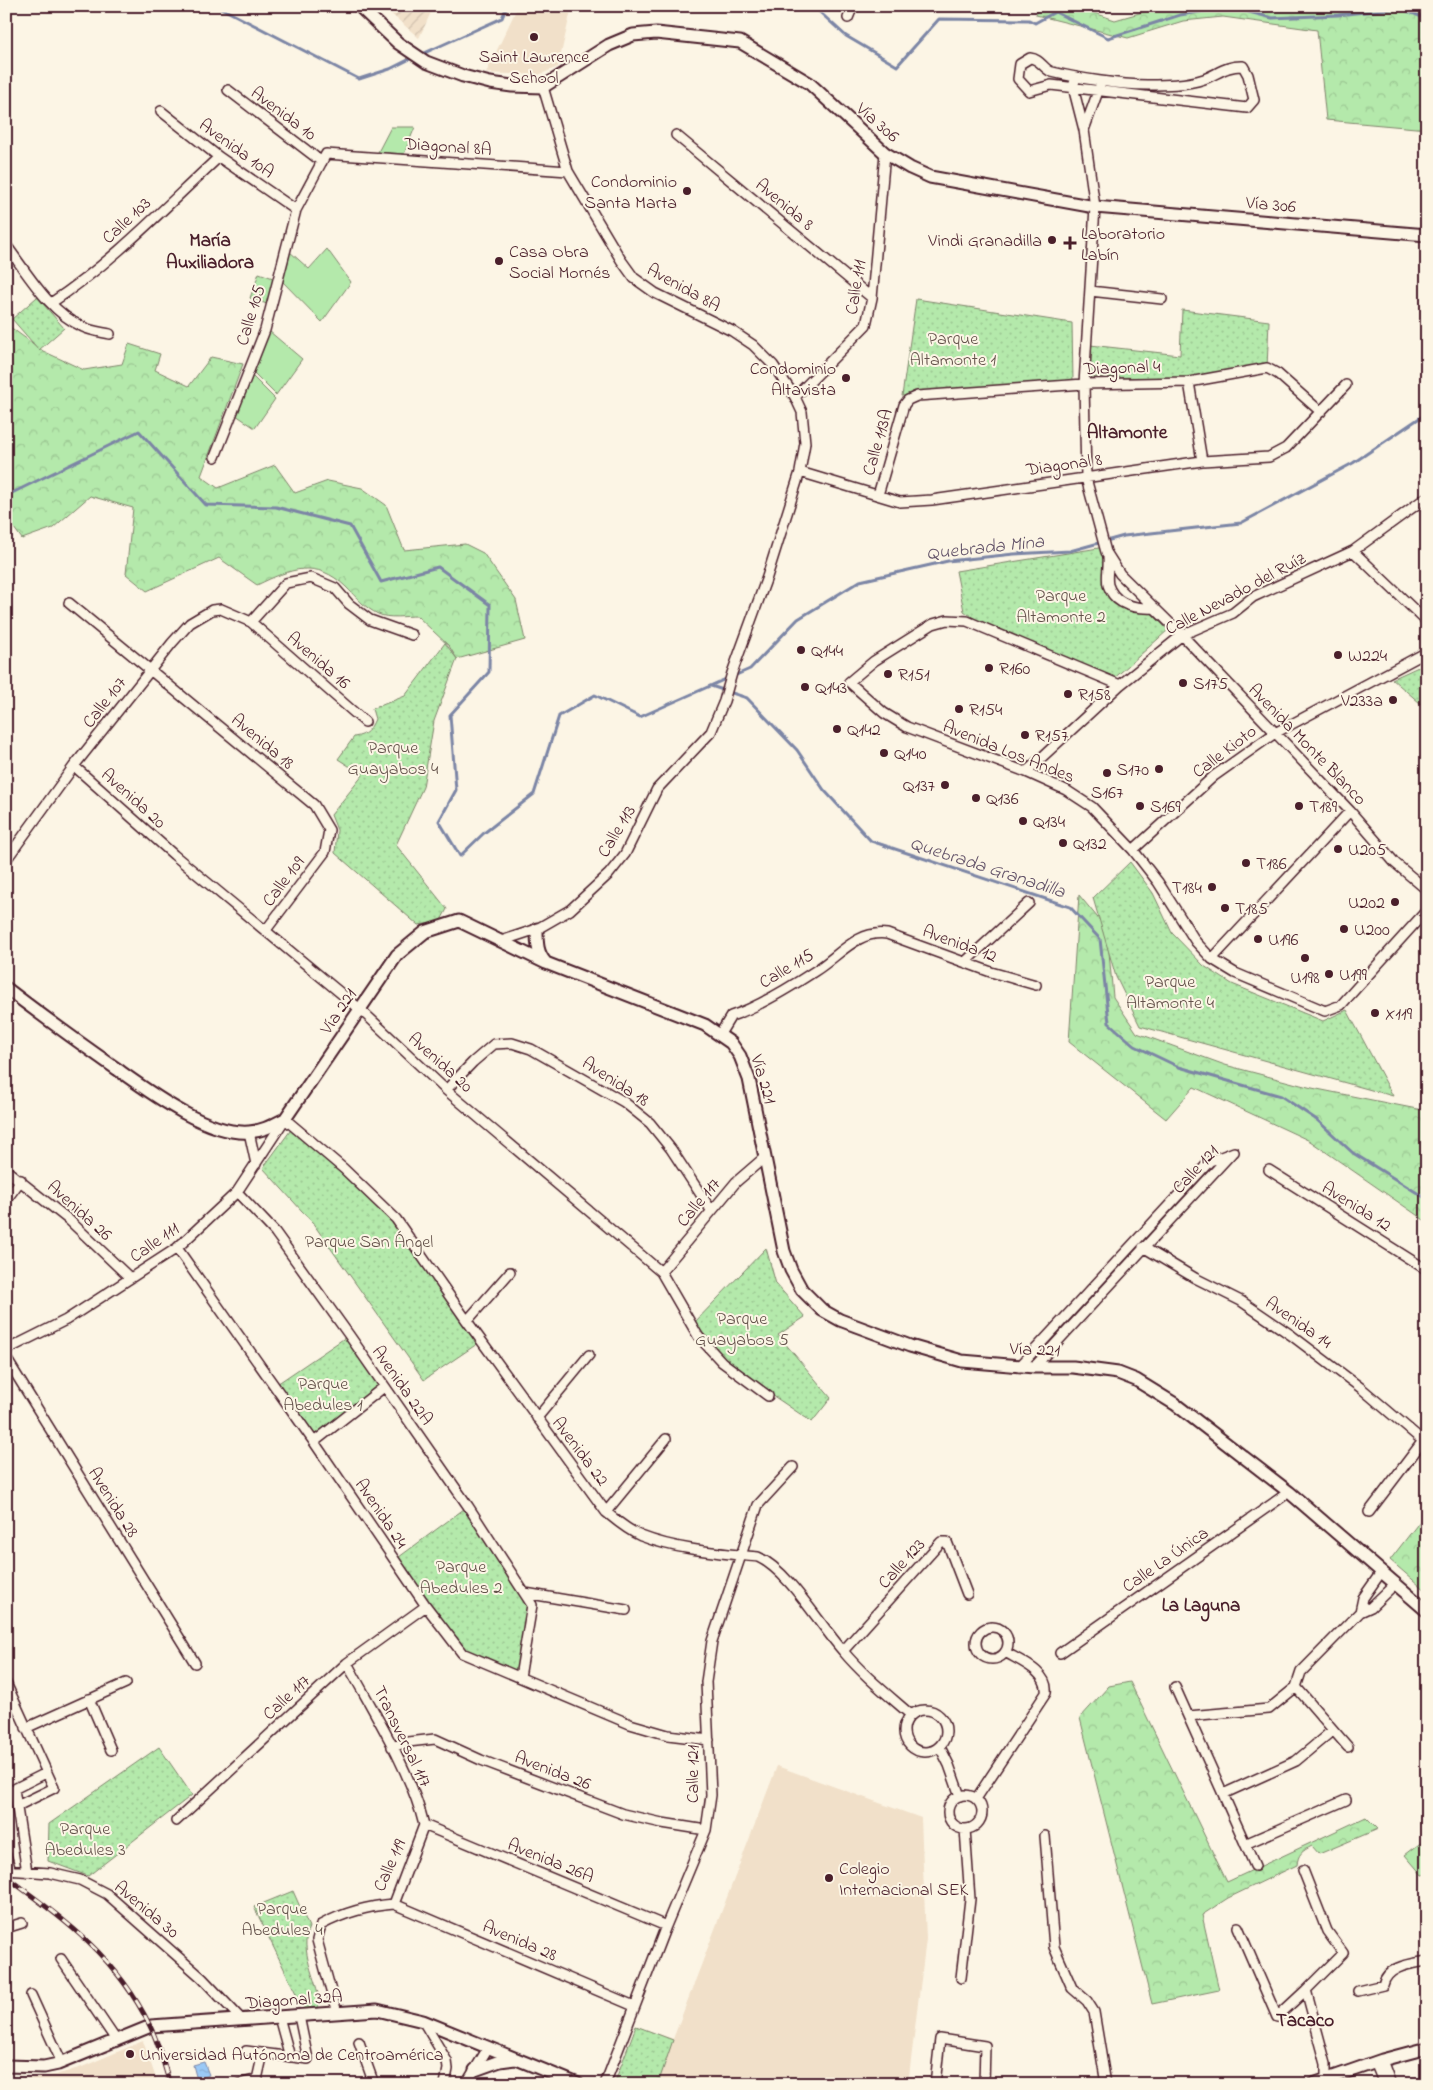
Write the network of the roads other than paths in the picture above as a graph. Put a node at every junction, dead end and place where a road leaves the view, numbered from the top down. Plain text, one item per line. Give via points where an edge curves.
1 (358, 6) edge
2 (853, 6) edge
3 (848, 18) dead end
4 (1076, 77) junction
5 (1101, 80) junction
6 (1158, 84) junction
7 (543, 87) junction
8 (1073, 87) junction
9 (228, 90) dead end
10 (1100, 91) junction
11 (1157, 98) junction
12 (161, 111) dead end
13 (1084, 130) junction
14 (676, 135) dead end
15 (885, 153) junction
16 (219, 157) junction
17 (324, 158) junction
18 (568, 171) junction
19 (1095, 207) junction
20 (296, 210) junction
21 (1427, 235) edge
22 (6, 245) edge
23 (1090, 291) junction
24 (872, 298) junction
25 (1162, 299) dead end
26 (51, 304) junction
27 (110, 334) dead end
28 (1189, 382) junction
29 (1084, 384) junction
30 (1346, 385) dead end
31 (795, 397) junction
32 (908, 400) joint
33 (1321, 412) junction
34 (215, 457) dead end
35 (1202, 462) junction
36 (800, 472) junction
37 (1086, 478) junction
38 (878, 495) junction
39 (1427, 497) edge
40 (1353, 551) junction
41 (1107, 554) junction
42 (69, 603) dead end
43 (1155, 608) junction
44 (251, 622) junction
45 (1427, 622) edge
46 (1182, 635) junction
47 (412, 636) dead end
48 (1427, 652) edge
49 (151, 669) junction
50 (1120, 685) junction
51 (365, 722) dead end
52 (1275, 733) junction
53 (74, 766) junction
54 (1026, 772) junction
55 (1350, 811) junction
56 (1133, 850) junction
57 (325, 852) joint
58 (6, 860) edge
59 (1427, 890) edge
60 (1029, 903) dead end
61 (1427, 910) edge
62 (537, 929) junction
63 (266, 930) junction
64 (874, 932) joint
65 (502, 941) junction
66 (1212, 959) junction
67 (965, 962) junction
68 (546, 963) junction
69 (1036, 985) dead end
70 (6, 988) edge
71 (361, 1010) junction
72 (720, 1034) junction
73 (446, 1090) junction
74 (285, 1119) junction
75 (249, 1132) junction
76 (765, 1157) junction
77 (256, 1164) junction
78 (6, 1170) edge
79 (1269, 1170) dead end
80 (20, 1180) junction
81 (236, 1192) junction
82 (6, 1200) edge
83 (711, 1210) junction
84 (1144, 1247) junction
85 (177, 1248) junction
86 (1427, 1270) edge
87 (510, 1272) dead end
88 (661, 1272) junction
89 (130, 1278) junction
90 (467, 1321) junction
91 (6, 1350) edge
92 (589, 1355) dead end
93 (6, 1358) edge
94 (1019, 1366) junction
95 (1034, 1368) junction
96 (384, 1387) junction
97 (768, 1396) dead end
98 (537, 1418) junction
99 (1425, 1438) edge
100 (666, 1439) dead end
101 (314, 1442) junction
102 (793, 1467) dead end
103 (1289, 1492) junction
104 (606, 1512) junction
105 (1369, 1512) dead end
106 (740, 1554) junction
107 (1382, 1571) junction
108 (1396, 1583) junction
109 (525, 1593) junction
110 (967, 1594) dead end
111 (426, 1606) junction
112 (626, 1610) dead end
113 (1427, 1610) edge
114 (1360, 1612) junction
115 (843, 1651) junction
116 (1005, 1652) dead end
117 (1060, 1653) dead end
118 (195, 1663) dead end
119 (348, 1663) junction
120 (520, 1677) junction
121 (126, 1682) dead end
122 (6, 1683) edge
123 (1175, 1687) dead end
124 (1296, 1687) junction
125 (89, 1699) junction
126 (911, 1715) junction
127 (1188, 1716) junction
128 (26, 1728) junction
129 (1333, 1730) junction
130 (709, 1740) junction
131 (940, 1746) junction
132 (392, 1747) junction
133 (1348, 1747) dead end
134 (111, 1750) dead end
135 (46, 1772) junction
136 (1223, 1794) junction
137 (960, 1796) junction
138 (976, 1799) junction
139 (1346, 1800) dead end
140 (16, 1806) junction
141 (176, 1821) dead end
142 (424, 1825) junction
143 (966, 1829) junction
144 (706, 1830) junction
145 (1045, 1836) dead end
146 (1245, 1844) junction
147 (6, 1854) edge
148 (1254, 1866) dead end
149 (9, 1870) edge
150 (1303, 1870) dead end
151 (27, 1872) junction
152 (394, 1904) junction
153 (22, 1923) dead end
154 (666, 1926) junction
155 (1238, 1927) dead end
156 (6, 1928) edge
157 (61, 1959) dead end
158 (1427, 1961) edge
159 (961, 1978) dead end
160 (1306, 1990) junction
161 (1358, 1992) dead end
162 (31, 1995) dead end
163 (634, 2006) junction
164 (338, 2013) junction
165 (300, 2016) junction
166 (279, 2017) junction
167 (242, 2020) junction
168 (423, 2021) junction
169 (116, 2040) junction
170 (359, 2042) dead end
171 (488, 2048) junction
172 (1427, 2048) edge
173 (246, 2051) dead end
174 (263, 2054) junction
175 (290, 2058) junction
176 (516, 2059) junction
177 (1378, 2061) junction
178 (62, 2063) junction
179 (6, 2066) edge
180 (475, 2070) junction
181 (1326, 2079) junction
182 (257, 2081) edge
183 (239, 2084) edge
184 (374, 2084) edge
185 (445, 2084) edge
186 (466, 2084) edge
187 (578, 2084) edge
188 (605, 2084) edge
189 (935, 2084) edge
190 (984, 2084) edge
191 (1106, 2084) edge
192 (1313, 2084) edge
193 (1384, 2084) edge
194 (1391, 2084) edge

1 - 7 main road via 426,62 490,83
2 - 3 street
4 - 5 street
4 - 8 street
4 - 8 street via 1049,71 1037,59 1030,58 1020,64 1018,79 1028,90 1050,85
5 - 6 street
5 - 10 street
6 - 11 street
6 - 11 street via 1191,82 1234,65 1243,66 1254,100 1247,108
7 - 15 main road, Vía 306 via 609,45 633,35 656,33 740,42 809,83
7 - 18 street, Avenida 8A
8 - 10 street
8 - 13 street
9 - 17 street, Avenida 10
10 - 11 street
10 - 13 street
12 - 16 street, Avenida 10A
13 - 19 street
14 - 24 street, Avenida 8
15 - 19 main road, Vía 306 via 930,177
15 - 24 street, Calle 111
16 - 20 street, Avenida 10A
16 - 26 street, Calle 103 via 89,276
17 - 18 street, Diagonal 8A
17 - 20 street, Calle 105
18 - 31 street, Avenida 8A via 634,278 655,293 732,330 753,345 773,365
19 - 21 main road, Vía 306
19 - 23 street
20 - 34 street, Calle 105 via 265,330
22 - 26 street
23 - 25 street
23 - 29 street
24 - 31 street, Calle 111 via 866,325
26 - 27 street via 66,318 85,328
28 - 29 street, Diagonal 4
28 - 33 street, Diagonal 4 via 1267,368
28 - 35 street
29 - 32 street, Diagonal 4 via 917,396
29 - 37 street
30 - 33 street, Diagonal 8
31 - 36 street, Avenida 8A via 805,426
32 - 38 street, Calle 113A
33 - 35 street, Diagonal 8 via 1286,448 1269,456
35 - 37 street, Diagonal 8
36 - 38 street, Diagonal 8
36 - 62 street, Calle 113 via 767,577 711,732 657,789 625,854 609,874 570,910
37 - 38 street, Diagonal 8 via 932,500 900,502
37 - 41 street
39 - 40 street, Calle Nevado del Ruíz
40 - 45 street
40 - 46 street, Calle Nevado del Ruíz via 1253,597 1234,613
41 - 43 street, Avenida Monte Blanco
41 - 43 street via 1108,584 1118,599 1138,609
42 - 49 street, Avenida 18
43 - 46 street, Avenida Monte Blanco
44 - 47 street via 286,583 311,578 335,588 370,620
44 - 49 street, Calle 107 via 221,609 212,610 190,623
44 - 51 street, Avenida 16
46 - 50 street, Calle Nevado del Ruíz
46 - 52 street, Avenida Monte Blanco
48 - 52 street, Calle Kioto
49 - 53 street, Calle 107
49 - 57 street, Avenida 18 via 314,806 330,830
50 - 54 street, Calle Nevado del Ruíz
50 - 54 street, Avenida Los Andes via 957,619 933,624 874,661 849,682 884,713 907,727
52 - 55 street, Avenida Monte Blanco
52 - 56 street, Calle Kioto via 1214,776
53 - 58 street, Calle 107
53 - 63 street, Avenida 20 via 174,855
54 - 56 street, Avenida Los Andes via 1066,790 1092,807
55 - 59 street, Avenida Monte Blanco via 1395,863
55 - 66 street
56 - 66 street, Avenida Los Andes via 1158,882 1196,942
57 - 63 street, Calle 109
60 - 67 street
61 - 66 street, Avenida Los Andes via 1341,1005 1325,1011 1235,973
62 - 65 street, Calle 113
62 - 68 main road via 538,951
63 - 71 street, Avenida 20
64 - 67 street, Avenida 12
64 - 72 street, Calle 115 via 851,943 816,971 746,1011 731,1016
65 - 68 main road, Vía 221
65 - 71 main road, Vía 221 via 458,921 424,932 397,955
67 - 69 street, Avenida 12
68 - 72 main road, Vía 221 via 705,1025
70 - 75 main road, Vía 221 via 58,1028 182,1112 214,1126
71 - 73 street, Avenida 20
71 - 74 main road, Vía 221
72 - 76 main road, Vía 221 via 740,1056 749,1079
73 - 83 street, Avenida 18 via 494,1044 512,1043 531,1049 624,1102 650,1123
73 - 88 street, Avenida 20
74 - 75 main road, Vía 221 via 264,1130
74 - 77 street, Calle 111
74 - 90 street, Avenida 22 via 396,1218
75 - 77 street
76 - 83 street, Calle 117
76 - 94 main road, Vía 221 via 784,1251 791,1270 802,1290 822,1310 849,1324 962,1362
77 - 81 street, Calle 111
78 - 80 street, Avenida 26
79 - 86 street, Avenida 12
80 - 82 street
80 - 89 street, Avenida 26 via 69,1220
81 - 85 street, Calle 111
81 - 96 street, Avenida 22A via 275,1232
83 - 88 street, Calle 117
84 - 94 street, Calle 121 via 1234,1152 1210,1161
84 - 95 street, Calle 121
84 - 99 street, Avenida 14 via 1241,1301 1291,1335
85 - 89 street, Calle 111
85 - 101 street, Avenida 24
87 - 90 street
88 - 97 street, Avenida 20 via 698,1336 722,1362
89 - 91 street, Calle 111 via 66,1320
90 - 98 street, Avenida 22
92 - 98 street
93 - 118 street, Avenida 28
94 - 95 main road, Vía 221
95 - 103 main road, Vía 221 via 1073,1367 1118,1373 1136,1380 1175,1404
96 - 101 street
96 - 109 street, Avenida 22A
98 - 104 street, Avenida 22
99 - 105 street
100 - 104 street
101 - 111 street, Avenida 24
102 - 106 street, Calle 121 via 758,1505
103 - 107 main road, Vía 221
103 - 117 street, Calle La Única
104 - 106 street, Avenida 22 via 641,1536 680,1547
106 - 115 street, Avenida 22 via 758,1557 777,1569
106 - 130 street, Calle 121 via 712,1641 706,1682
107 - 108 main road, Vía 221
107 - 114 street via 1362,1598
108 - 113 main road, Vía 221
108 - 114 street via 1371,1607
109 - 112 street
109 - 120 street, Avenida 22A via 532,1605
110 - 115 street, Calle 123 via 947,1542 941,1542
111 - 119 street, Calle 117
111 - 120 street, Avenida 24 via 462,1653
114 - 124 street via 1301,1672
115 - 126 street, Avenida 22
116 - 138 street via 1043,1678 1046,1693
119 - 132 street, Transversal 117
119 - 141 street, Calle 117
120 - 130 street, Avenida 24 via 630,1724 668,1735
121 - 125 street
122 - 128 street
123 - 127 street
124 - 127 street via 1268,1709
124 - 129 street
125 - 128 street
125 - 134 street
126 - 131 street via 926,1709 941,1716 946,1732
126 - 131 street via 904,1729 909,1745 924,1752
127 - 136 street
128 - 135 street
129 - 133 street
129 - 136 street via 1296,1761
130 - 144 street, Calle 121 via 711,1795
131 - 137 street
132 - 142 street, Transversal 117
132 - 144 street, Avenida 26 via 435,1739 623,1814
135 - 140 street via 14,1789
135 - 140 street via 54,1788
136 - 146 street
137 - 138 street
137 - 143 street via 951,1802 949,1817 955,1826
138 - 143 street via 982,1811 981,1818
139 - 146 street
140 - 151 street
142 - 152 street, Calle 119
142 - 154 street, Avenida 26A
143 - 159 street via 970,1899
144 - 154 street, Calle 121
145 - 191 street via 1054,1947 1072,1988 1094,2012
146 - 148 street
147 - 149 street
149 - 151 street, Avenida 30
150 - 160 street via 1327,1931 1343,1953
151 - 167 street, Avenida 30 via 80,1880 106,1894 202,1978
152 - 163 street, Avenida 28
152 - 164 street, Calle 119 via 370,1906 321,1925 317,1940
153 - 156 street
154 - 163 street, Calle 121
155 - 160 street via 1277,2017
157 - 169 street
158 - 161 street via 1396,1969 1385,1978 1383,1985
160 - 181 street via 1326,2064
162 - 178 street
163 - 188 street, Calle 121
164 - 165 main road, Diagonal 32A
164 - 168 main road, Diagonal 32A via 377,2010
165 - 166 main road, Diagonal 32A
165 - 175 street via 308,2059
166 - 167 main road, Diagonal 32A
166 - 175 street
167 - 169 main road, Diagonal 32A via 151,2026
168 - 171 main road, Diagonal 32A
168 - 185 street via 447,2060
169 - 178 main road, Diagonal 32A
170 - 184 street
171 - 176 main road, Diagonal 32A
171 - 180 street
172 - 177 main road
173 - 174 street
174 - 175 street
174 - 182 street
176 - 180 main road
176 - 187 main road, Diagonal 32A
177 - 181 main road
177 - 193 street
177 - 194 street
178 - 179 main road, Diagonal 32A
180 - 186 street
181 - 192 main road
182 - 183 street
189 - 190 street via 940,2039 985,2046

